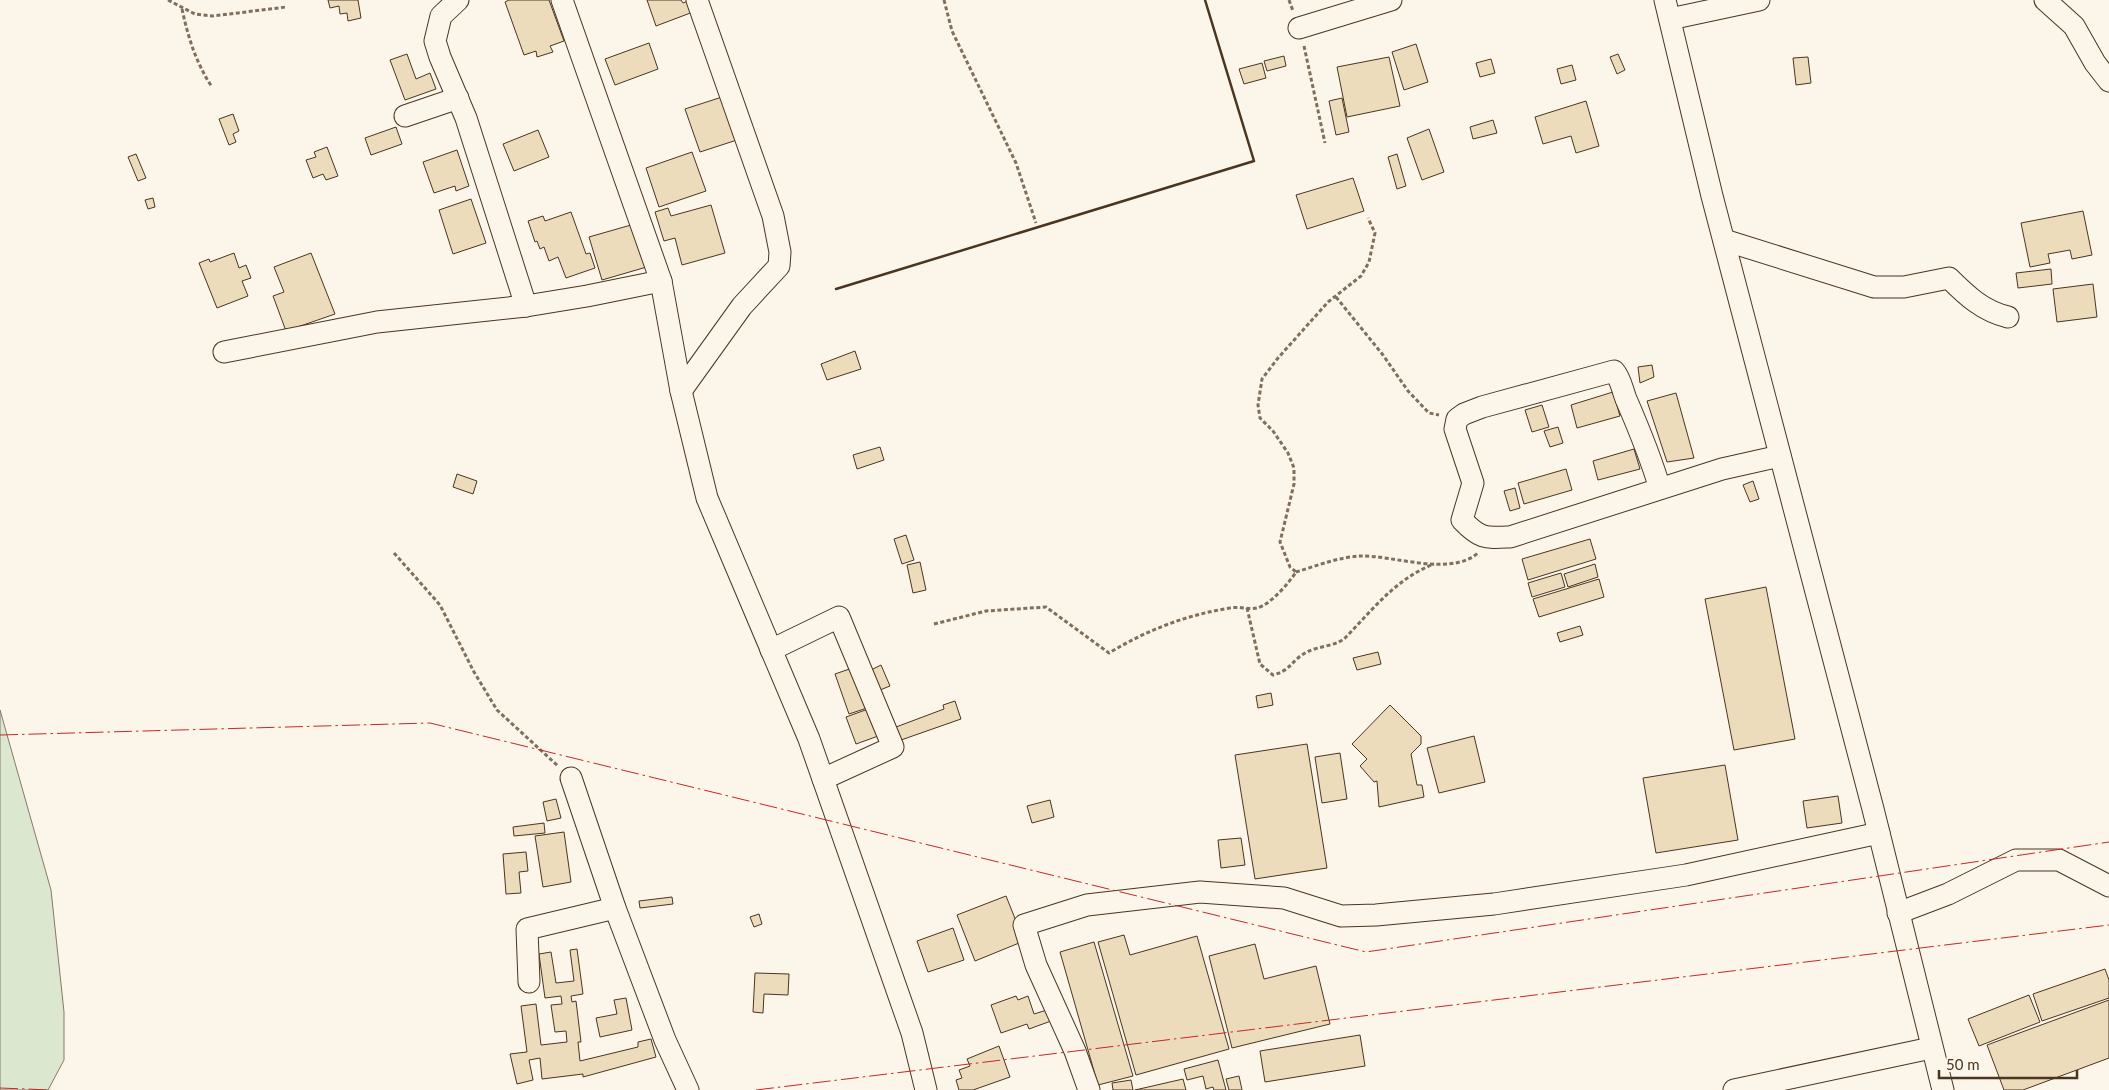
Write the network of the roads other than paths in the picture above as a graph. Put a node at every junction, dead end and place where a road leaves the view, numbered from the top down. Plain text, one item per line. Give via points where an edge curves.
1 (458, 0) edge
2 (562, 0) edge
3 (697, 0) edge
4 (1391, 0) edge
5 (1759, 0) edge
6 (2046, 0) edge
7 (1667, 9) edge
8 (1299, 28) road end
9 (2109, 81) edge
10 (458, 98) junction
11 (405, 116) dead end
12 (1724, 240) junction
13 (661, 280) junction
14 (526, 306) junction
15 (2008, 318) dead end
16 (224, 352) dead end
17 (681, 391) junction
18 (1780, 456) junction
19 (1660, 489) junction
20 (771, 650) junction
21 (571, 778) road end
22 (823, 779) junction
23 (1879, 834) junction
24 (2109, 886) edge
25 (615, 908) junction
26 (1898, 913) junction
27 (530, 982) dead end
28 (1932, 1048) junction
29 (688, 1090) edge
30 (926, 1090) edge
31 (1089, 1090) edge
32 (1734, 1090) edge
33 (1943, 1090) edge

1 - 10 street via 441,16 435,41
2 - 13 street
3 - 17 street via 773,216 780,252 779,266 742,306
4 - 8 street
5 - 7 street
6 - 9 street via 2074,26
7 - 12 street
10 - 11 street
10 - 14 street
12 - 15 street via 1874,287 1904,287 1949,278 1970,298 1993,313
12 - 18 street
13 - 14 street
13 - 17 street
14 - 16 street via 377,322
17 - 20 street via 708,498
18 - 19 street via 1722,469
18 - 23 street
19 - 19 street via 1620,378 1614,371 1482,407 1457,419 1455,429 1473,483 1462,520 1474,532 1489,538 1510,537
20 - 22 street
20 - 22 street via 839,617 893,747
21 - 25 street
22 - 30 street via 912,1033
23 - 26 street
23 - 31 street via 1686,875 1494,904 1376,916 1341,916 1284,898 1200,892 1087,905 1024,925 1036,965
24 - 26 street via 2059,860 2016,860 1948,894
25 - 27 street via 527,929
25 - 29 street via 665,1040
26 - 28 street
28 - 32 street
28 - 33 street

